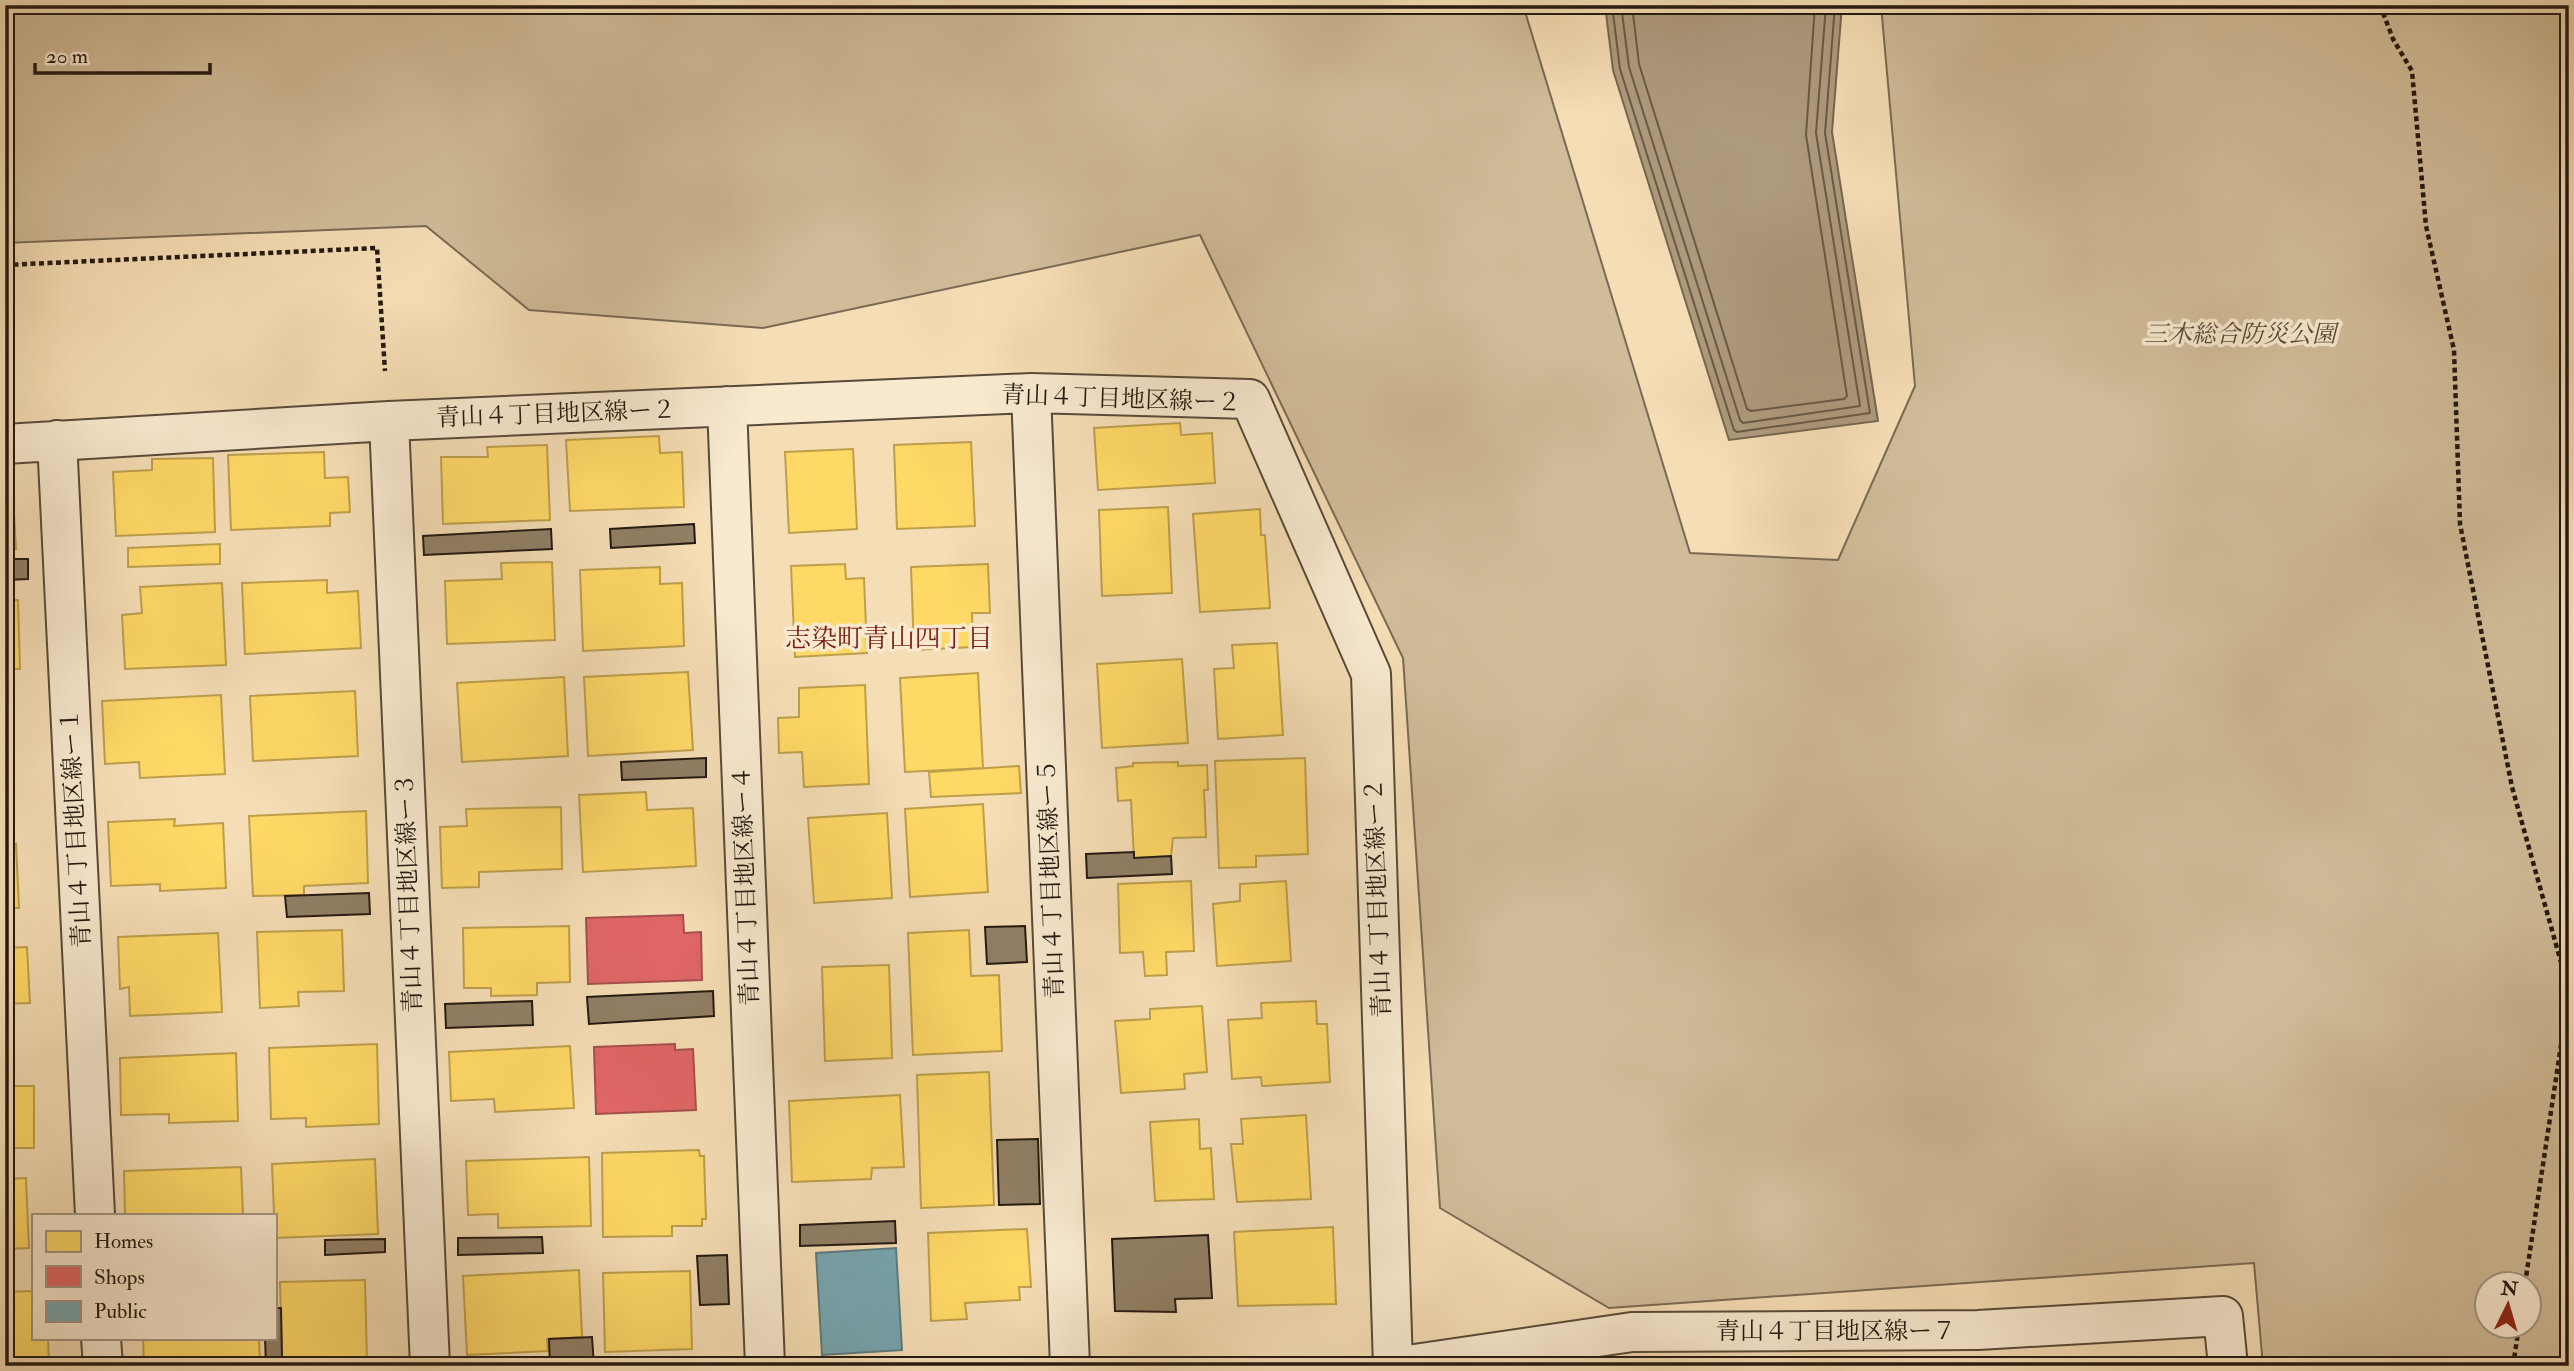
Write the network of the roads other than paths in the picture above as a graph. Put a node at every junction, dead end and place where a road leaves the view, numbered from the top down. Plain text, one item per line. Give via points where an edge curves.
1 (1031, 393) junction
2 (727, 406) junction
3 (389, 421) junction
4 (57, 440) junction
5 (5, 444) edge
6 (95, 1214) edge
7 (102, 1340) edge
8 (103, 1366) edge
9 (430, 1366) edge
10 (765, 1366) edge
11 (1070, 1366) edge
12 (1393, 1366) edge
13 (1401, 1366) edge
14 (2228, 1366) edge

1 - 2 street, 青山４丁目地区線ー２
1 - 11 street, 青山４丁目地区線ー５
1 - 12 street, 青山４丁目地区線ー２ via 1250,400 1371,674
2 - 3 street, 青山４丁目地区線ー２
2 - 10 street, 青山４丁目地区線ー４
3 - 4 street, 青山４丁目地区線ー２
3 - 9 street, 青山４丁目地区線ー３
4 - 5 street, 青山４丁目地区線ー２
4 - 6 street, 青山４丁目地区線ー１
7 - 8 street
13 - 14 street, 青山４丁目地区線ー７ via 1632,1332 1978,1330 2223,1316

